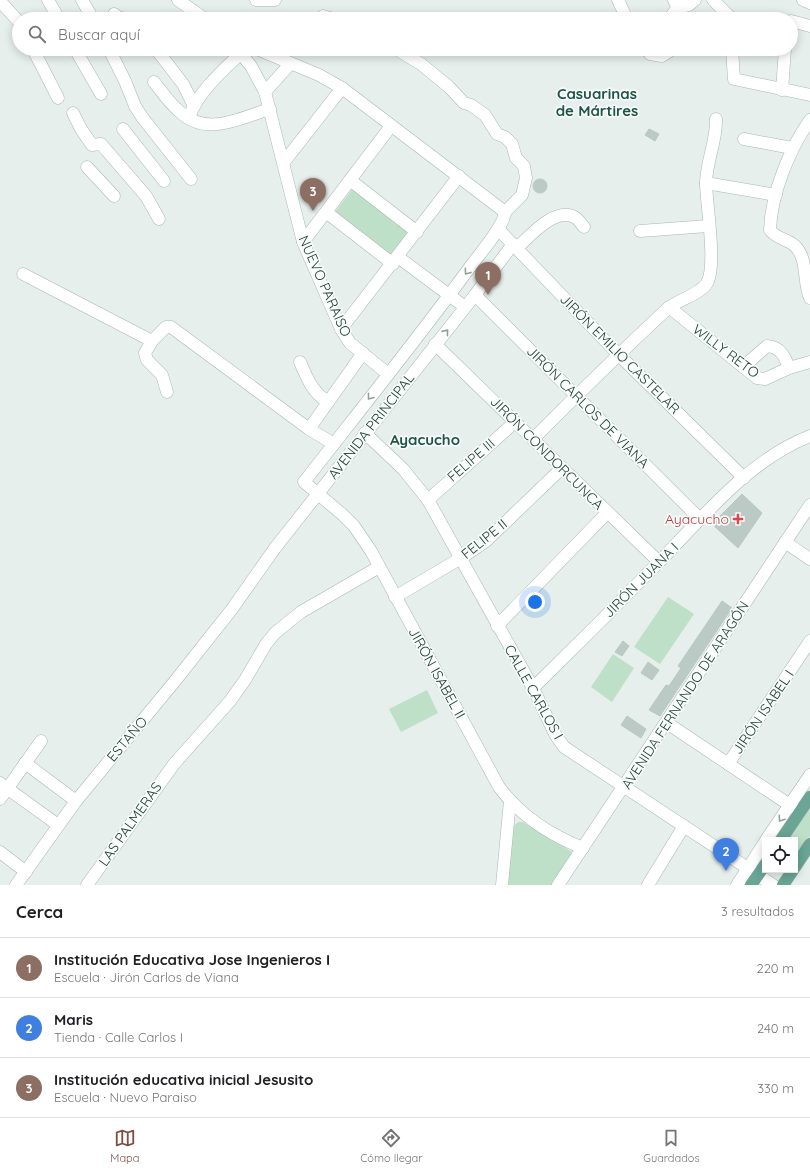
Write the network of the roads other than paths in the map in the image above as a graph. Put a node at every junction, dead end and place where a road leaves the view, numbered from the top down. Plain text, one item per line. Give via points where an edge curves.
1 (48, 0) edge
2 (82, 0) edge
3 (178, 0) edge
4 (256, 0) edge
5 (275, 0) edge
6 (618, 0) edge
7 (695, 0) edge
8 (713, 0) edge
9 (803, 0) edge
10 (0, 1) edge
11 (679, 3) edge
12 (810, 3) edge
13 (55, 12) edge
14 (89, 12) edge
15 (195, 12) edge
16 (624, 12) edge
17 (673, 12) edge
18 (725, 12) edge
19 (12, 14) edge
20 (798, 23) edge
21 (810, 26) edge
22 (37, 56) edge
23 (79, 56) edge
24 (113, 56) edge
25 (161, 56) edge
26 (235, 56) edge
27 (243, 56) edge
28 (272, 56) edge
29 (408, 56) edge
30 (732, 56) edge
31 (784, 56) edge
32 (290, 64) junction
33 (154, 82) dead end
34 (342, 88) junction
35 (782, 90) junction
36 (265, 92) junction
37 (101, 94) dead end
38 (810, 95) edge
39 (58, 98) dead end
40 (194, 106) junction
41 (270, 108) junction
42 (73, 113) dead end
43 (189, 118) junction
44 (716, 118) dead end
45 (810, 120) edge
46 (391, 126) junction
47 (123, 129) dead end
48 (744, 139) dead end
49 (792, 148) junction
50 (284, 162) junction
51 (87, 167) dead end
52 (458, 176) junction
53 (191, 179) dead end
54 (350, 180) junction
55 (164, 181) dead end
56 (706, 182) junction
57 (776, 195) junction
58 (114, 196) dead end
59 (326, 212) junction
60 (505, 212) junction
61 (159, 219) dead end
62 (708, 226) junction
63 (584, 227) dead end
64 (498, 229) junction
65 (640, 231) dead end
66 (417, 232) junction
67 (303, 242) junction
68 (515, 246) junction
69 (396, 260) junction
70 (23, 274) dead end
71 (449, 295) junction
72 (475, 295) junction
73 (810, 298) edge
74 (465, 307) junction
75 (669, 307) junction
76 (342, 330) junction
77 (152, 341) junction
78 (435, 344) junction
79 (362, 353) junction
80 (618, 354) junction
81 (300, 362) dead end
82 (810, 362) edge
83 (743, 367) junction
84 (789, 368) junction
85 (388, 374) junction
86 (167, 392) dead end
87 (576, 396) junction
88 (328, 402) junction
89 (515, 422) junction
90 (309, 429) junction
91 (365, 433) junction
92 (810, 436) edge
93 (533, 439) junction
94 (334, 444) junction
95 (562, 468) junction
96 (744, 478) junction
97 (304, 482) joint
98 (317, 494) junction
99 (428, 500) junction
100 (810, 505) edge
101 (607, 513) junction
102 (700, 519) junction
103 (785, 542) junction
104 (460, 558) junction
105 (810, 559) edge
106 (659, 562) junction
107 (379, 567) junction
108 (395, 596) junction
109 (232, 609) joint
110 (497, 626) junction
111 (810, 641) edge
112 (533, 688) junction
113 (667, 723) junction
114 (41, 741) dead end
115 (25, 763) junction
116 (728, 764) junction
117 (810, 775) edge
118 (4, 786) edge
119 (624, 787) junction
120 (810, 797) edge
121 (0, 799) edge
122 (76, 801) junction
123 (510, 801) junction
124 (790, 805) junction
125 (800, 812) junction
126 (58, 825) junction
127 (684, 826) junction
128 (769, 837) edge
129 (783, 837) edge
130 (810, 844) edge
131 (762, 847) edge
132 (582, 848) junction
133 (0, 852) edge
134 (798, 862) edge
135 (748, 868) junction
136 (762, 869) edge
137 (26, 872) junction
138 (791, 873) edge
139 (755, 880) edge
140 (16, 885) edge
141 (87, 885) edge
142 (502, 885) edge
143 (558, 885) edge
144 (648, 885) edge
145 (737, 885) edge
146 (773, 885) edge
147 (783, 885) edge

1 - 13 street
2 - 14 street
3 - 15 street
4 - 5 street
6 - 16 street
7 - 11 street via 690,5
8 - 18 street
9 - 12 street
10 - 19 street
11 - 17 street
20 - 21 street
22 - 39 street
23 - 37 street
24 - 53 street via 126,81 134,106
25 - 40 street via 183,84
26 - 40 street
27 - 36 street, NUEVO PARAISO
28 - 32 street
29 - 60 street via 449,87 464,103 485,115 497,134 506,137 512,144 516,158 524,166 526,178 522,195
30 - 35 street via 734,79
31 - 35 street
32 - 34 street via 319,75
32 - 36 street
33 - 43 street via 180,113
34 - 46 street
34 - 50 street
35 - 38 street
36 - 41 street, NUEVO PARAISO
40 - 43 street
41 - 43 street via 217,126 202,124
41 - 50 street, NUEVO PARAISO
42 - 61 street via 92,145 101,144 146,196
44 - 56 street
45 - 49 street
46 - 52 street
46 - 54 street
47 - 55 street
48 - 49 street
49 - 57 street
50 - 67 street, NUEVO PARAISO
51 - 58 street
52 - 60 street
52 - 66 street
54 - 59 street
54 - 66 street
56 - 57 street
56 - 62 street
57 - 73 street via 770,230 796,247 803,263
59 - 67 street
59 - 69 street
60 - 64 street, AVENIDA PRINCIPAL
62 - 65 street
62 - 75 street via 711,248 708,281 703,288
63 - 68 street, AVENIDA PRINCIPAL via 576,218 564,214 546,222
64 - 68 street, JIRÓN EMILIO CASTELAR
64 -> 71 street, AVENIDA PRINCIPAL
66 - 69 street
67 - 76 street, NUEVO PARAISO
68 - 72 street, AVENIDA PRINCIPAL
68 - 80 street, JIRÓN EMILIO CASTELAR
69 - 71 street
69 - 76 street
70 - 77 street
71 - 74 street
71 - 85 street, AVENIDA PRINCIPAL
72 - 74 street, AVENIDA PRINCIPAL
72 - 87 street, JIRÓN CARLOS DE VIANA
78 -> 74 street, AVENIDA PRINCIPAL
75 - 80 street
75 - 83 street, WILLY RETO
76 - 79 street, NUEVO PARAISO via 350,343
77 - 86 street via 145,356 162,375
77 - 90 street via 162,329 171,327
78 - 89 street, JIRÓN CONDORCUNCA
78 - 91 street, AVENIDA PRINCIPAL
79 - 85 street, NUEVO PARAISO
79 - 88 street
80 - 87 street
80 - 96 street, JIRÓN EMILIO CASTELAR
81 - 88 street via 310,386
82 - 84 street, WILLY RETO
83 - 84 street, WILLY RETO via 757,378 764,379
83 - 84 street via 767,346 779,350
85 -> 94 street, AVENIDA PRINCIPAL
87 - 93 street
87 - 102 street, JIRÓN CARLOS DE VIANA
88 - 90 street
89 - 93 street, JIRÓN CONDORCUNCA
89 - 99 street, FELIPE III
90 - 94 street
91 - 98 street, AVENIDA PRINCIPAL
91 - 99 street, CALLE CARLOS I via 403,469
92 - 96 street, JIRÓN JUANA I via 782,448 757,465
93 - 95 street, JIRÓN CONDORCUNCA
94 - 97 street, AVENIDA PRINCIPAL
95 - 101 street, JIRÓN CONDORCUNCA
95 - 104 street, FELIPE II via 486,541
96 - 102 street, JIRÓN JUANA I
97 - 98 street, JIRÓN ISABEL II
98 - 107 street, JIRÓN ISABEL II via 354,526
98 - 109 street, AVENIDA PRINCIPAL
99 - 104 street, CALLE CARLOS I
100 - 103 street, AVENIDA FERNANDO DE ARAGÓN
101 - 106 street, JIRÓN CONDORCUNCA
101 - 110 street
102 - 106 street, JIRÓN JUANA I
103 - 105 street
103 - 113 street, AVENIDA FERNANDO DE ARAGÓN
104 - 108 street, FELIPE II
104 - 110 street, CALLE CARLOS I
106 - 112 street, JIRÓN JUANA I
107 - 108 street, JIRÓN ISABEL II
107 - 141 street, LAS PALMERAS via 302,612 275,633 246,680 174,764
108 - 123 street, JIRÓN ISABEL II via 499,787
109 - 122 street, ESTAÑO
110 - 112 street, CALLE CARLOS I
111 - 116 street, JIRÓN ISABEL I
112 - 119 street, CALLE CARLOS I via 555,734 564,746
113 - 116 street
113 - 119 street, AVENIDA FERNANDO DE ARAGÓN
114 - 115 street
115 - 118 street
115 - 122 street
116 - 124 street
117 - 124 street
118 - 121 street
118 - 126 street
119 - 127 street, CALLE CARLOS I
119 - 132 street, AVENIDA FERNANDO DE ARAGÓN
120 - 125 main road
122 - 126 street, ESTAÑO
123 - 132 street, JIRÓN ISABEL II via 540,826
123 - 142 street
124 - 125 street
124 -> 128 street
125 - 129 main road
126 - 137 street, ESTAÑO
127 - 135 street, CALLE CARLOS I
127 - 144 street
130 - 134 main road
131 - 135 street
132 - 143 street, AVENIDA FERNANDO DE ARAGÓN
133 - 137 street
135 - 139 street, CALLE CARLOS I
135 - 145 street
136 - 139 main road
137 - 140 street, ESTAÑO
138 - 147 main road
139 - 146 street, CALLE CARLOS I

